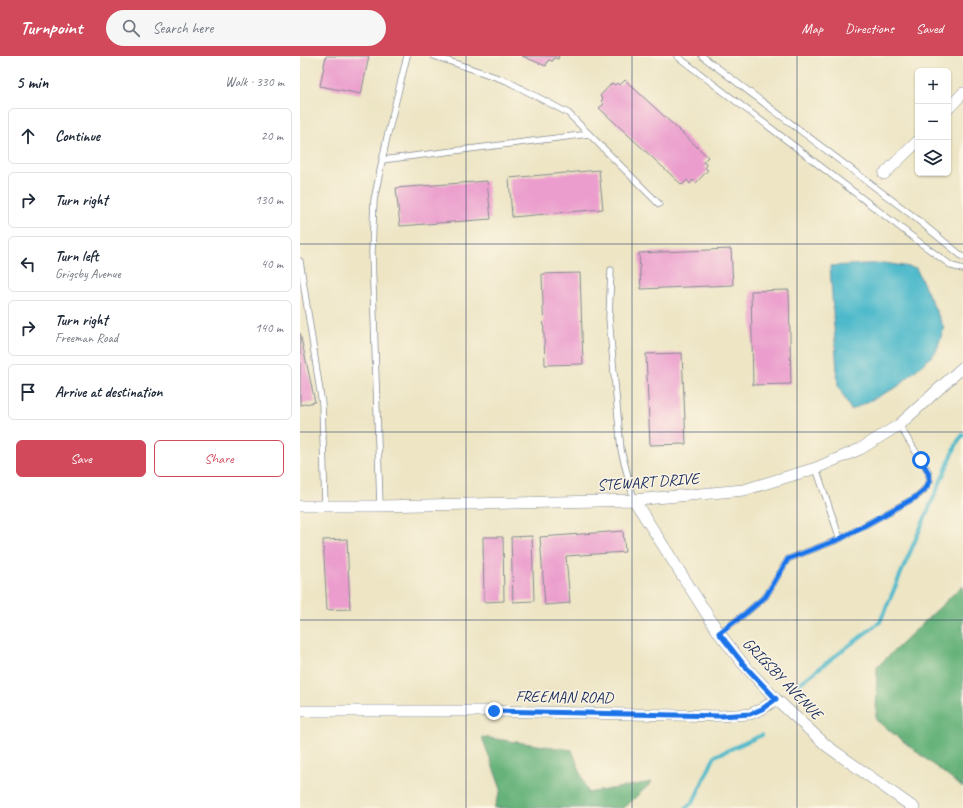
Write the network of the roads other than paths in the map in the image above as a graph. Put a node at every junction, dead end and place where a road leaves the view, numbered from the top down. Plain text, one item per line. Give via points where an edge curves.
1 (407, 56) edge
2 (434, 56) edge
3 (676, 56) edge
4 (702, 56) edge
5 (963, 93) edge
6 (951, 106) edge
7 (589, 134) junction
8 (915, 144) edge
9 (382, 160) junction
10 (884, 174) dead end
11 (659, 204) dead end
12 (963, 257) edge
13 (300, 261) edge
14 (963, 269) edge
15 (611, 270) dead end
16 (963, 368) edge
17 (899, 425) junction
18 (816, 468) junction
19 (634, 500) junction
20 (300, 506) edge
21 (325, 506) junction
22 (380, 506) junction
23 (840, 539) junction
24 (719, 633) junction
25 (776, 699) junction
26 (300, 711) edge
27 (914, 808) edge

1 - 9 lane
2 - 7 lane via 507,81 568,113
3 - 14 lane via 923,245 952,266
4 - 12 lane
5 - 6 street
7 - 9 lane
7 - 11 lane
8 - 10 street
9 - 22 lane via 374,200 372,253
13 - 21 lane via 322,404
15 - 19 lane via 609,318 621,450
16 - 17 street, STEWART DRIVE
17 - 18 street, STEWART DRIVE via 860,450
17 - 23 lane via 928,472 930,481 916,497
18 - 19 street, STEWART DRIVE via 744,490
18 - 23 lane
19 - 22 street, STEWART DRIVE
19 - 24 street, GRIGSBY AVENUE
20 - 21 street, STEWART DRIVE
21 - 22 street, STEWART DRIVE
23 - 24 lane via 788,559 766,596
24 - 25 street, GRIGSBY AVENUE
25 - 26 street, FREEMAN ROAD via 750,714 721,716 502,711
25 - 27 street, GRIGSBY AVENUE via 827,746

